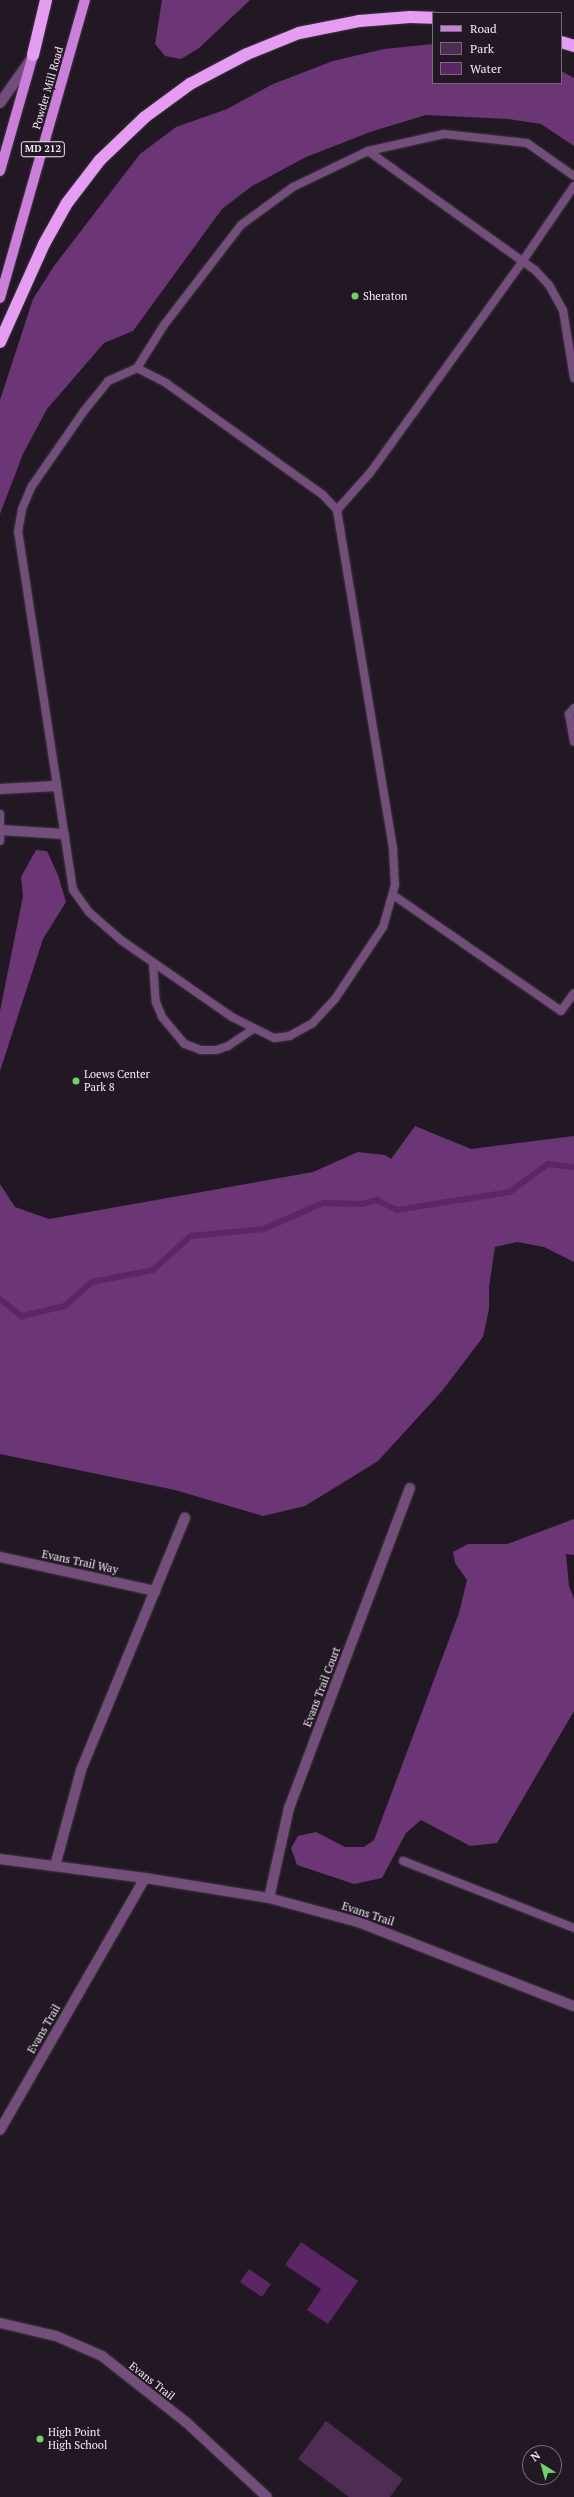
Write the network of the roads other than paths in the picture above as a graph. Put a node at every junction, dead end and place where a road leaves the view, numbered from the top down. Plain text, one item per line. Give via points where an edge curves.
1 (48, 0) edge
2 (85, 0) edge
3 (432, 18) edge
4 (562, 42) edge
5 (574, 46) edge
6 (33, 55) junction
7 (0, 103) edge
8 (368, 151) junction
9 (0, 170) edge
10 (574, 176) edge
11 (574, 186) edge
12 (522, 262) junction
13 (0, 298) edge
14 (0, 342) edge
15 (137, 368) junction
16 (574, 378) edge
17 (337, 510) junction
18 (574, 708) edge
19 (574, 742) edge
20 (56, 786) junction
21 (0, 789) edge
22 (0, 814) edge
23 (1, 834) edge
24 (64, 834) junction
25 (393, 895) junction
26 (153, 963) junction
27 (574, 993) edge
28 (253, 1029) junction
29 (410, 1488) dead end
30 (185, 1518) dead end
31 (0, 1557) edge
32 (155, 1591) junction
33 (0, 1859) edge
34 (403, 1861) dead end
35 (55, 1866) junction
36 (145, 1878) junction
37 (268, 1898) junction
38 (574, 1928) edge
39 (574, 2006) edge
40 (0, 2130) edge
41 (0, 2323) edge
42 (267, 2497) edge

1 - 6 highway
2 - 13 main road, Powder Mill Road / MD 212
3 - 14 highway via 359,21 299,33 247,54 190,84 145,117 100,160 67,203 44,244
4 - 5 highway
6 - 7 street
6 - 9 main road, MD 212
8 - 10 lane via 444,134 527,143
8 - 12 lane
8 - 15 lane via 293,187 241,226 164,325
11 - 12 lane
12 - 16 lane via 535,270 549,285 562,310
12 - 17 lane via 370,473
15 - 17 lane via 166,383 323,495
15 - 20 lane via 108,381 32,486 22,509 18,532
17 - 25 lane via 393,849
18 - 19 lane via 569,714
20 - 21 street
20 - 24 lane
22 - 23 lane
23 - 24 street
24 - 26 lane via 73,890 79,899 104,927
25 - 27 lane via 561,1011
25 - 28 lane via 383,927 335,999 313,1023 290,1036 274,1038
26 - 28 lane
26 - 28 lane via 158,1007 169,1028 185,1044 201,1050 216,1050 228,1046
29 - 37 street, Evans Trail Court via 289,1808
30 - 32 street
31 - 32 street, Evans Trail Way
32 - 35 street via 81,1770
33 - 35 street, Evans Trail
34 - 38 lane
35 - 36 street, Evans Trail
36 - 37 street, Evans Trail
36 - 40 street, Evans Trail
37 - 39 street, Evans Trail via 358,1922
41 - 42 street, Evans Trail via 56,2336 102,2356 186,2422

